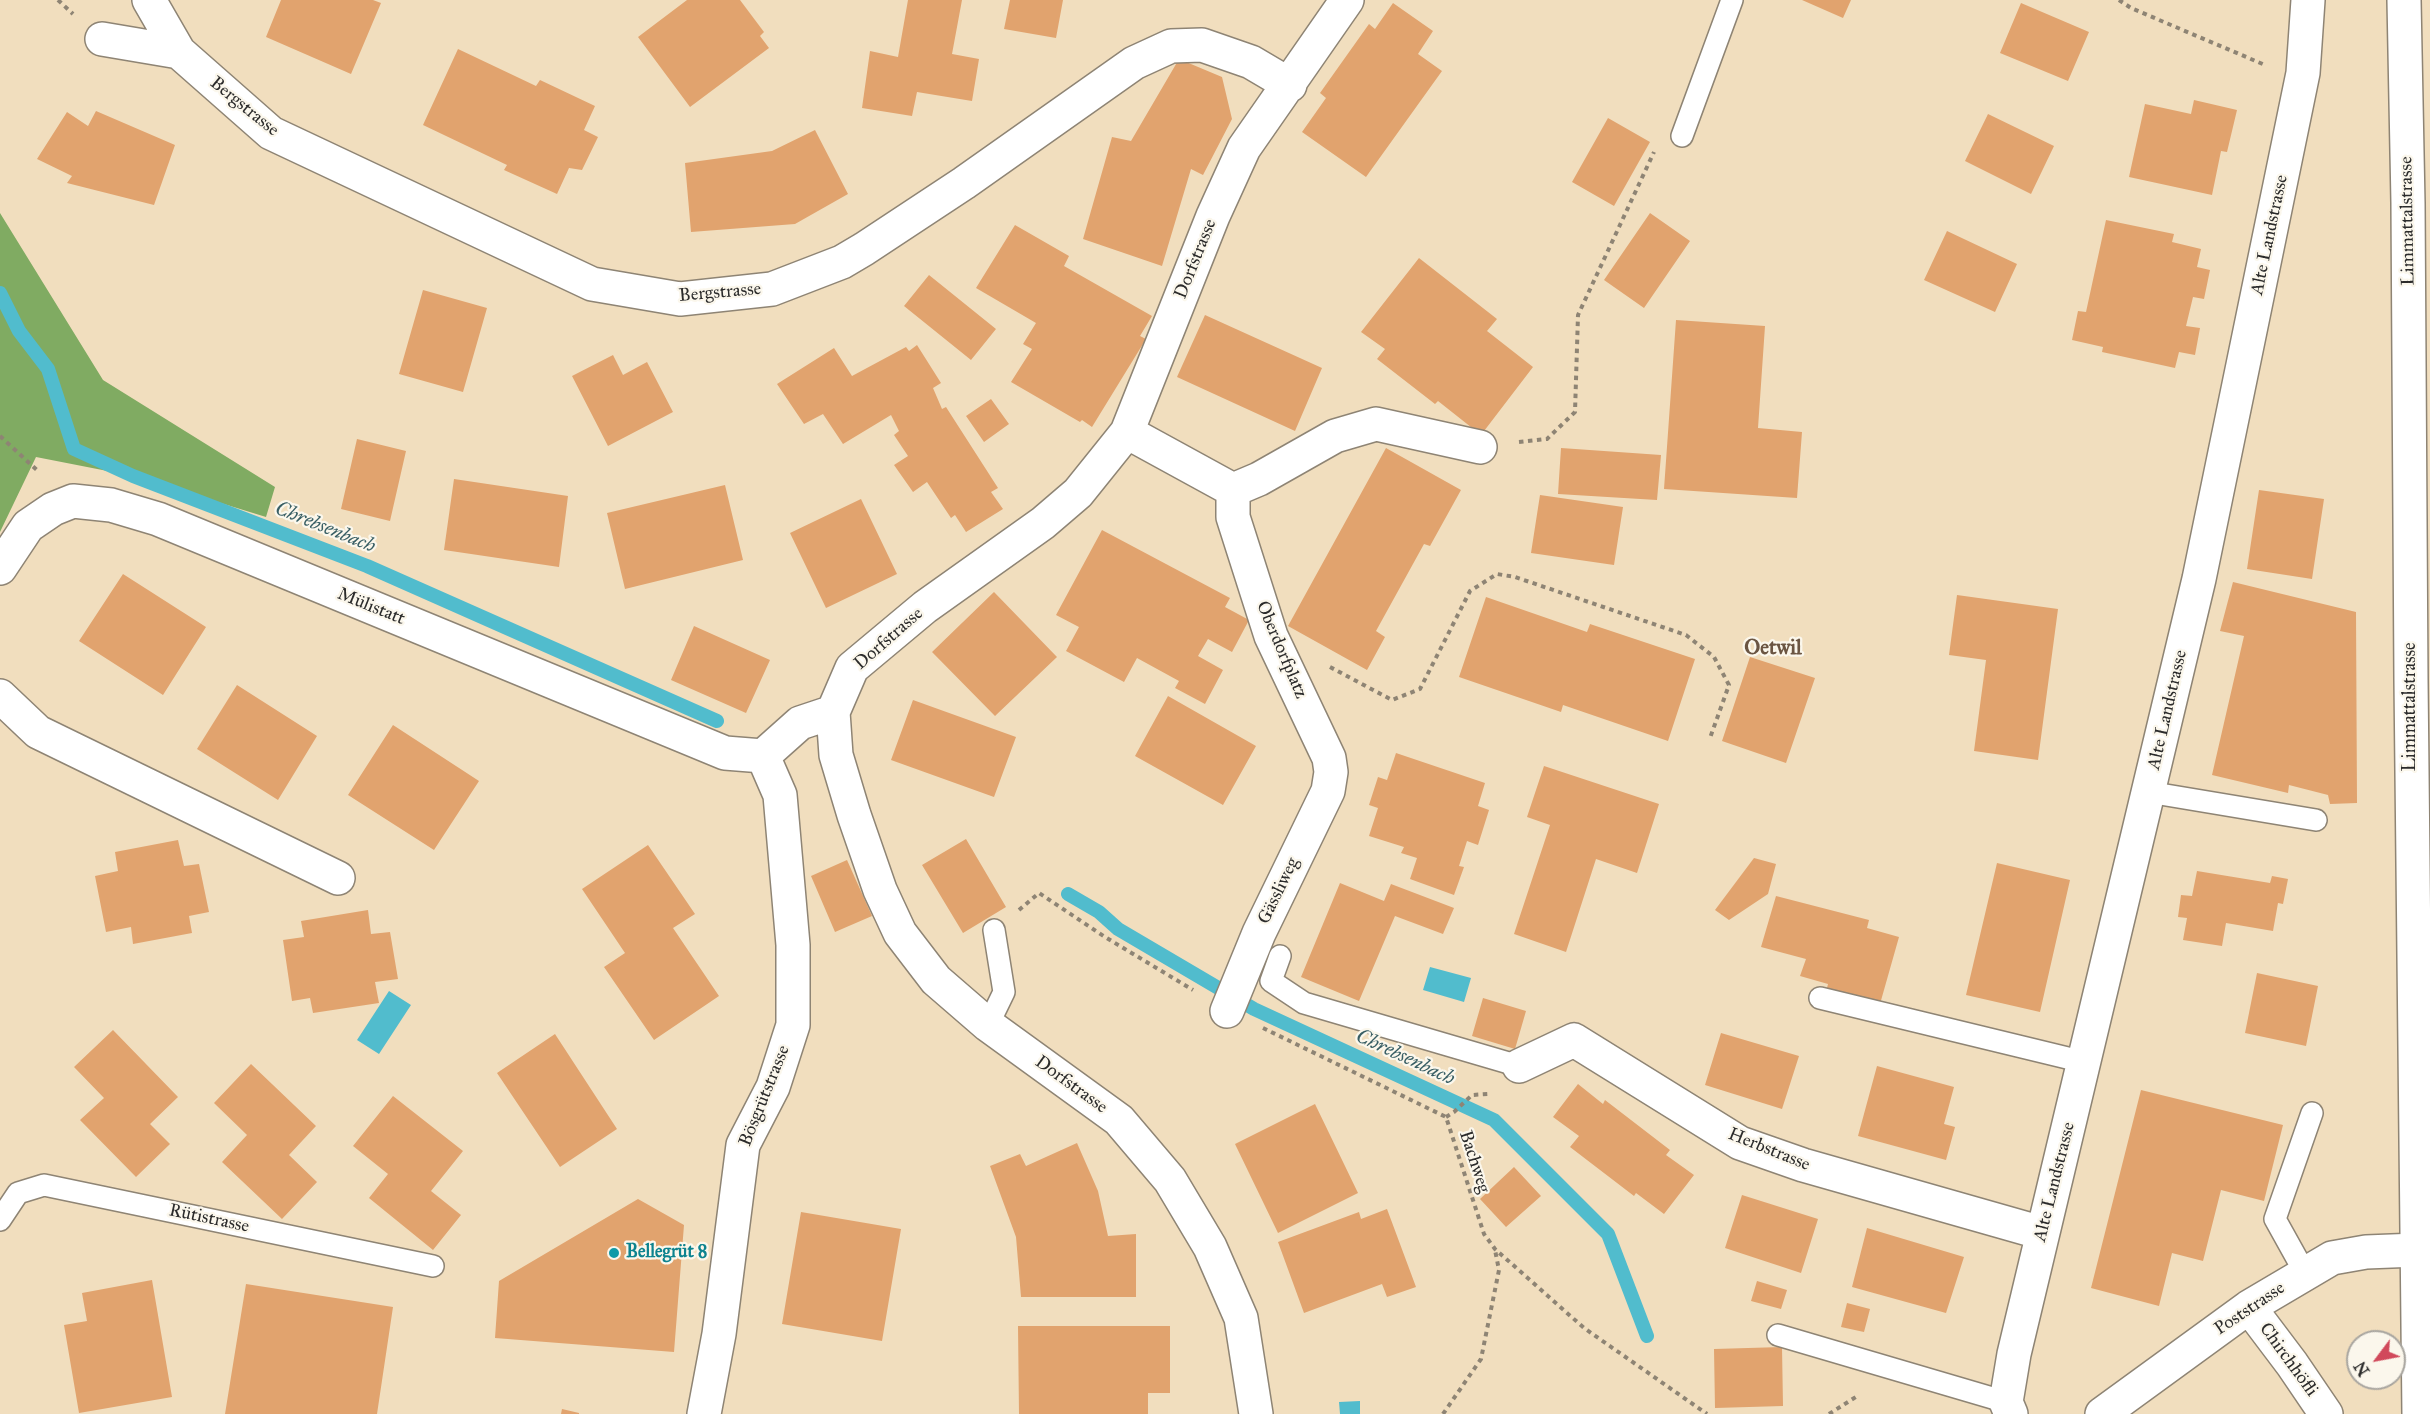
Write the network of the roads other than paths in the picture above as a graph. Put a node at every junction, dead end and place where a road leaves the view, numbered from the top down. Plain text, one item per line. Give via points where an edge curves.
1 (149, 0) edge
2 (1347, 0) edge
3 (1732, 0) edge
4 (2308, 0) edge
5 (2404, 0) edge
6 (102, 39) dead end
7 (179, 52) junction
8 (1290, 85) junction
9 (1682, 136) dead end
10 (1127, 432) junction
11 (1480, 447) road end
12 (1233, 490) junction
13 (0, 568) edge
14 (0, 696) edge
15 (833, 712) junction
16 (763, 756) junction
17 (1331, 772) joint
18 (2148, 792) junction
19 (2316, 820) dead end
20 (338, 878) dead end
21 (994, 930) road end
22 (1280, 956) dead end
23 (1820, 998) dead end
24 (1231, 1001) road end
25 (988, 1025) junction
26 (2085, 1062) junction
27 (1519, 1066) joint
28 (2312, 1113) dead end
29 (0, 1220) edge
30 (2042, 1233) junction
31 (2417, 1250) junction
32 (433, 1266) dead end
33 (2305, 1273) junction
34 (2249, 1307) junction
35 (1778, 1335) dead end
36 (2008, 1408) edge
37 (704, 1414) edge
38 (1256, 1414) edge
39 (2102, 1414) edge
40 (2326, 1414) edge
41 (2419, 1414) edge

1 - 7 street
2 - 8 street, Dorfstrasse
3 - 9 lane
4 - 18 street, Alte Landstrasse via 2303,73 2199,579
5 - 31 street, Limmattalstrasse
6 - 7 street
7 - 8 street, Bergstrasse via 271,134 591,284 680,299 772,289 842,262 964,183 1134,63 1171,46 1202,45 1251,62
8 - 10 street, Dorfstrasse via 1244,148
10 - 12 street
10 - 15 street, Dorfstrasse via 1078,494 925,607 852,668
11 - 12 street via 1376,424 1335,436
12 - 17 street, Oberdorfplatz via 1233,517 1271,636 1329,758
13 - 16 street, Mülistatt via 28,526 52,509 73,501 111,505 158,519 725,753
14 - 20 street via 38,732
15 - 16 street via 800,723
15 - 25 street, Dorfstrasse via 836,755 854,815 880,890 900,933 936,980
16 - 37 street, Bösgrütstrasse via 780,795 793,945 793,1025 773,1087 743,1145 719,1334
17 - 24 street, Gässliweg via 1327,794 1259,933
18 - 19 lane
18 - 26 street, Alte Landstrasse
21 - 25 lane via 1005,992
22 - 27 lane via 1271,981 1304,1003
23 - 26 lane
25 - 38 street, Dorfstrasse via 1119,1120 1170,1180 1210,1247 1241,1318
26 - 30 street, Alte Landstrasse
27 - 30 street, Herbstrasse via 1574,1040 1740,1143 1803,1165
28 - 33 lane via 2275,1219
29 - 32 lane, Rütistrasse via 18,1193 44,1185
30 - 36 street, Alte Landstrasse
31 - 33 street, Poststrasse via 2332,1258
31 - 41 street, Limmattalstrasse
33 - 34 street, Poststrasse
34 - 39 street, Poststrasse
34 - 40 street, Chirchhöfli
35 - 36 lane

